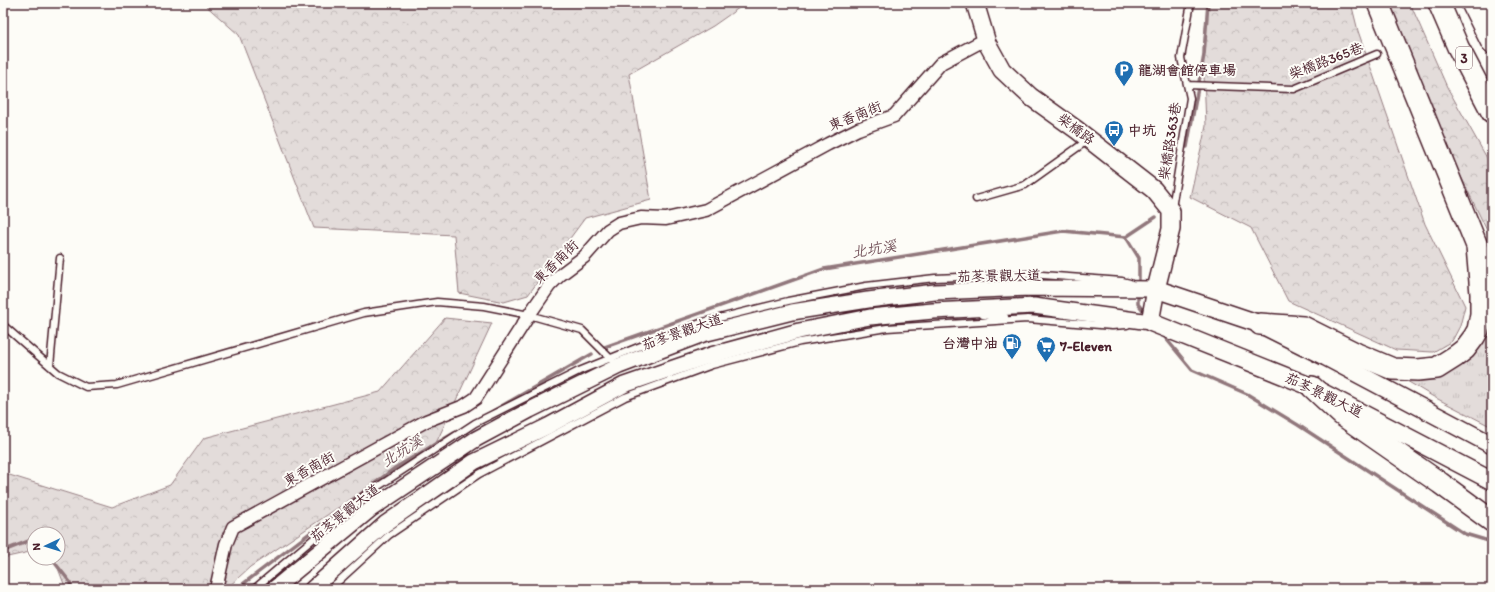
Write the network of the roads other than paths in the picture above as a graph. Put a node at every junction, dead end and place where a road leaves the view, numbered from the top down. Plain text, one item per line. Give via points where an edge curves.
1 (975, 3) edge
2 (1191, 3) edge
3 (1378, 3) edge
4 (1439, 3) edge
5 (1472, 3) edge
6 (986, 39) junction
7 (1492, 43) edge
8 (1377, 54) dead end
9 (1187, 85) junction
10 (1492, 112) edge
11 (1089, 139) junction
12 (976, 199) dead end
13 (1171, 212) junction
14 (1476, 246) junction
15 (60, 258) dead end
16 (1492, 273) edge
17 (1156, 289) junction
18 (808, 309) junction
19 (933, 312) junction
20 (742, 313) junction
21 (529, 315) junction
22 (1028, 319) junction
23 (1150, 322) junction
24 (1260, 324) junction
25 (3, 325) edge
26 (615, 362) junction
27 (50, 366) junction
28 (1312, 387) junction
29 (624, 391) junction
30 (1492, 446) edge
31 (479, 474) junction
32 (1492, 481) edge
33 (437, 488) junction
34 (1492, 520) edge
35 (273, 583) edge
36 (216, 589) edge
37 (254, 589) edge
38 (312, 589) edge
39 (330, 589) edge

1 - 6 main road, 柴橋路
2 - 9 lane, 柴橋路363巷 via 1181,58
3 - 14 highway
4 - 10 highway, 3 via 1458,47
5 - 7 highway, 3
6 - 11 main road, 柴橋路 via 1002,70 1031,97
6 - 21 street, 東香南街 via 941,63 894,116 834,141 706,210 666,219 641,218 619,223 608,230 584,258 549,286
8 - 9 lane, 柴橋路365巷 via 1294,89
9 - 13 lane, 柴橋路363巷 via 1190,98
11 - 12 lane via 1026,185
11 - 13 main road, 柴橋路 via 1154,190
13 - 17 main road via 1171,229
14 - 16 highway
14 - 24 highway via 1482,294 1478,330 1465,349 1437,368 1393,369 1303,327
15 - 27 lane
17 - 18 street, 茄苳景觀大道 via 1030,288 935,292
17 - 20 lane, 茄苳景觀大道 via 1122,281 1029,274 935,278 866,286
17 - 23 main road
17 - 24 main road, 茄苳景觀大道
18 - 20 lane
18 - 26 street, 茄苳景觀大道 via 703,334
19 - 22 lane
19 - 23 street, 茄苳景觀大道 via 1034,306
19 - 29 street, 茄苳景觀大道 via 870,317 799,331 711,355
20 - 26 lane, 茄苳景觀大道 via 704,322 663,337
21 - 26 lane via 582,330
21 - 27 lane via 484,306 437,302 364,313 117,385 86,387 58,373
21 - 36 street, 東香南街 via 476,398 464,406 426,421 234,528 226,544
22 - 23 lane, 茄苳景觀大道 via 1112,326
22 - 29 lane, 茄苳景觀大道 via 887,328 800,342
23 - 28 main road, 茄苳景觀大道
24 - 30 main road, 茄苳景觀大道
25 - 27 lane
26 - 35 street, 茄苳景觀大道 via 476,439 371,509
28 - 32 main road, 茄苳景觀大道
28 - 34 highway via 1342,416
29 - 31 lane, 茄苳景觀大道
29 - 33 street, 茄苳景觀大道 via 474,462
31 - 33 lane
31 - 39 lane, 茄苳景觀大道 via 389,535
33 - 38 street, 茄苳景觀大道 via 385,524
35 - 37 lane

